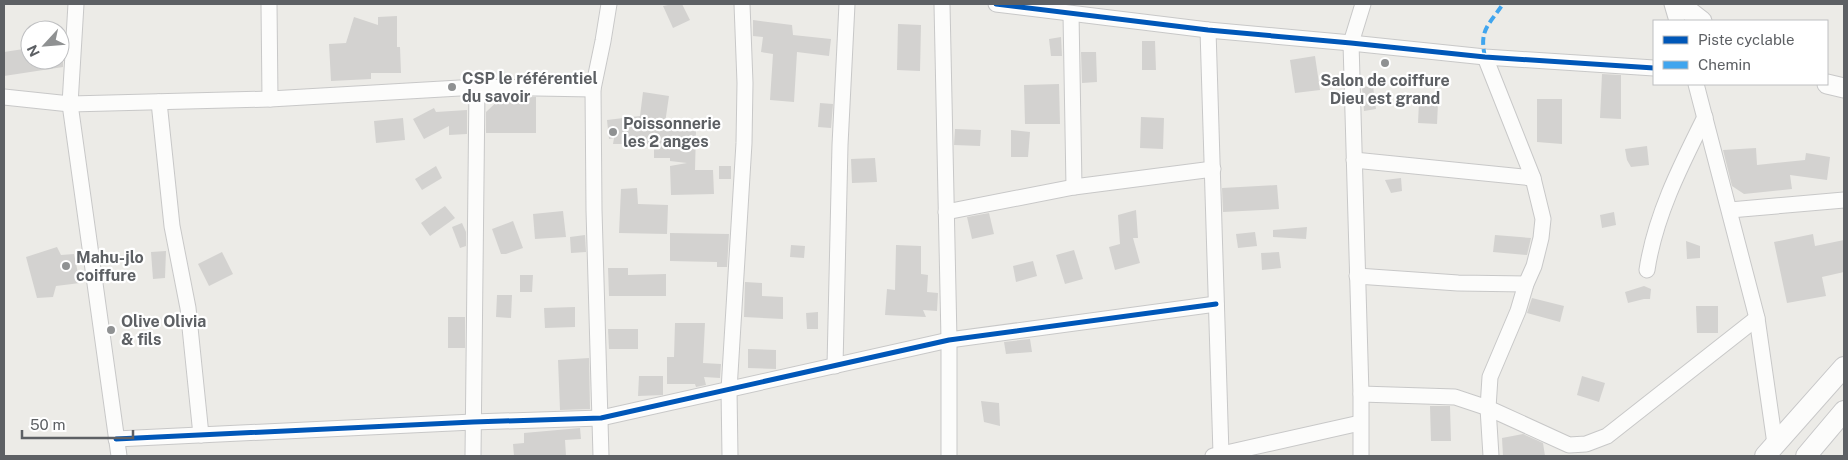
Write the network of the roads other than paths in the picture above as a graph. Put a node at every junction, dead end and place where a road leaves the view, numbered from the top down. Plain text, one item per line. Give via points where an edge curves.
1 (76, 4) edge
2 (269, 4) edge
3 (609, 4) edge
4 (742, 4) edge
5 (847, 4) edge
6 (942, 4) edge
7 (996, 4) edge
8 (1363, 4) edge
9 (1672, 4) edge
10 (1680, 4) edge
11 (1070, 14) junction
12 (1677, 20) edge
13 (1701, 20) edge
14 (1208, 30) junction
15 (1351, 43) junction
16 (1486, 57) junction
17 (1653, 68) edge
18 (1828, 84) edge
19 (1696, 85) edge
20 (477, 87) junction
21 (1844, 88) edge
22 (593, 89) junction
23 (4, 97) edge
24 (270, 99) junction
25 (159, 102) junction
26 (70, 104) junction
27 (1705, 117) junction
28 (1354, 160) junction
29 (1213, 169) junction
30 (1533, 178) junction
31 (1074, 187) junction
32 (1844, 200) edge
33 (1730, 210) junction
34 (946, 212) junction
35 (1647, 270) dead end
36 (1357, 276) junction
37 (1526, 284) junction
38 (1216, 304) junction
39 (1757, 318) junction
40 (949, 340) junction
41 (835, 366) junction
42 (1844, 367) edge
43 (729, 390) junction
44 (1361, 394) junction
45 (1488, 408) junction
46 (1844, 412) edge
47 (601, 418) junction
48 (473, 422) junction
49 (1360, 423) junction
50 (201, 435) junction
51 (116, 439) junction
52 (1770, 450) edge
53 (1216, 455) edge
54 (119, 456) edge
55 (473, 456) edge
56 (601, 456) edge
57 (730, 456) edge
58 (949, 456) edge
59 (1361, 456) edge
60 (1491, 456) edge
61 (1806, 456) edge

1 - 26 street
2 - 24 street
3 - 22 street
4 - 43 street via 744,143
5 - 41 street
6 - 34 street
7 - 11 street
8 - 15 street
9 - 12 street
10 - 13 street
11 - 14 street
11 - 31 street
14 - 15 street
14 - 29 street
15 - 16 street
15 - 28 street
16 - 17 street
16 - 30 street
18 - 21 street
19 - 27 street
20 - 22 street
20 - 24 street
20 - 48 street
22 - 47 street
23 - 26 street
24 - 25 street
25 - 26 street
25 - 50 street via 172,226 188,308
26 - 51 street
27 - 33 street
27 - 35 street via 1659,217
28 - 30 street
28 - 36 street
29 - 31 street
29 - 38 street
30 - 37 street via 1542,219 1541,238
31 - 34 street
32 - 33 street
33 - 39 street
34 - 40 street
36 - 37 street
36 - 44 street
37 - 45 street via 1490,377
38 - 40 street
38 - 53 street
39 - 45 street via 1607,436 1586,444 1569,445
39 - 52 street
40 - 41 street
40 - 58 street
41 - 43 street
42 - 52 main road
43 - 47 street
43 - 57 street
44 - 45 street via 1455,397
44 - 49 street
45 - 60 street
46 - 61 main road
47 - 48 street
47 - 56 street
48 - 50 street
48 - 55 street
49 - 53 street
49 - 59 street
50 - 51 street
51 - 54 street

